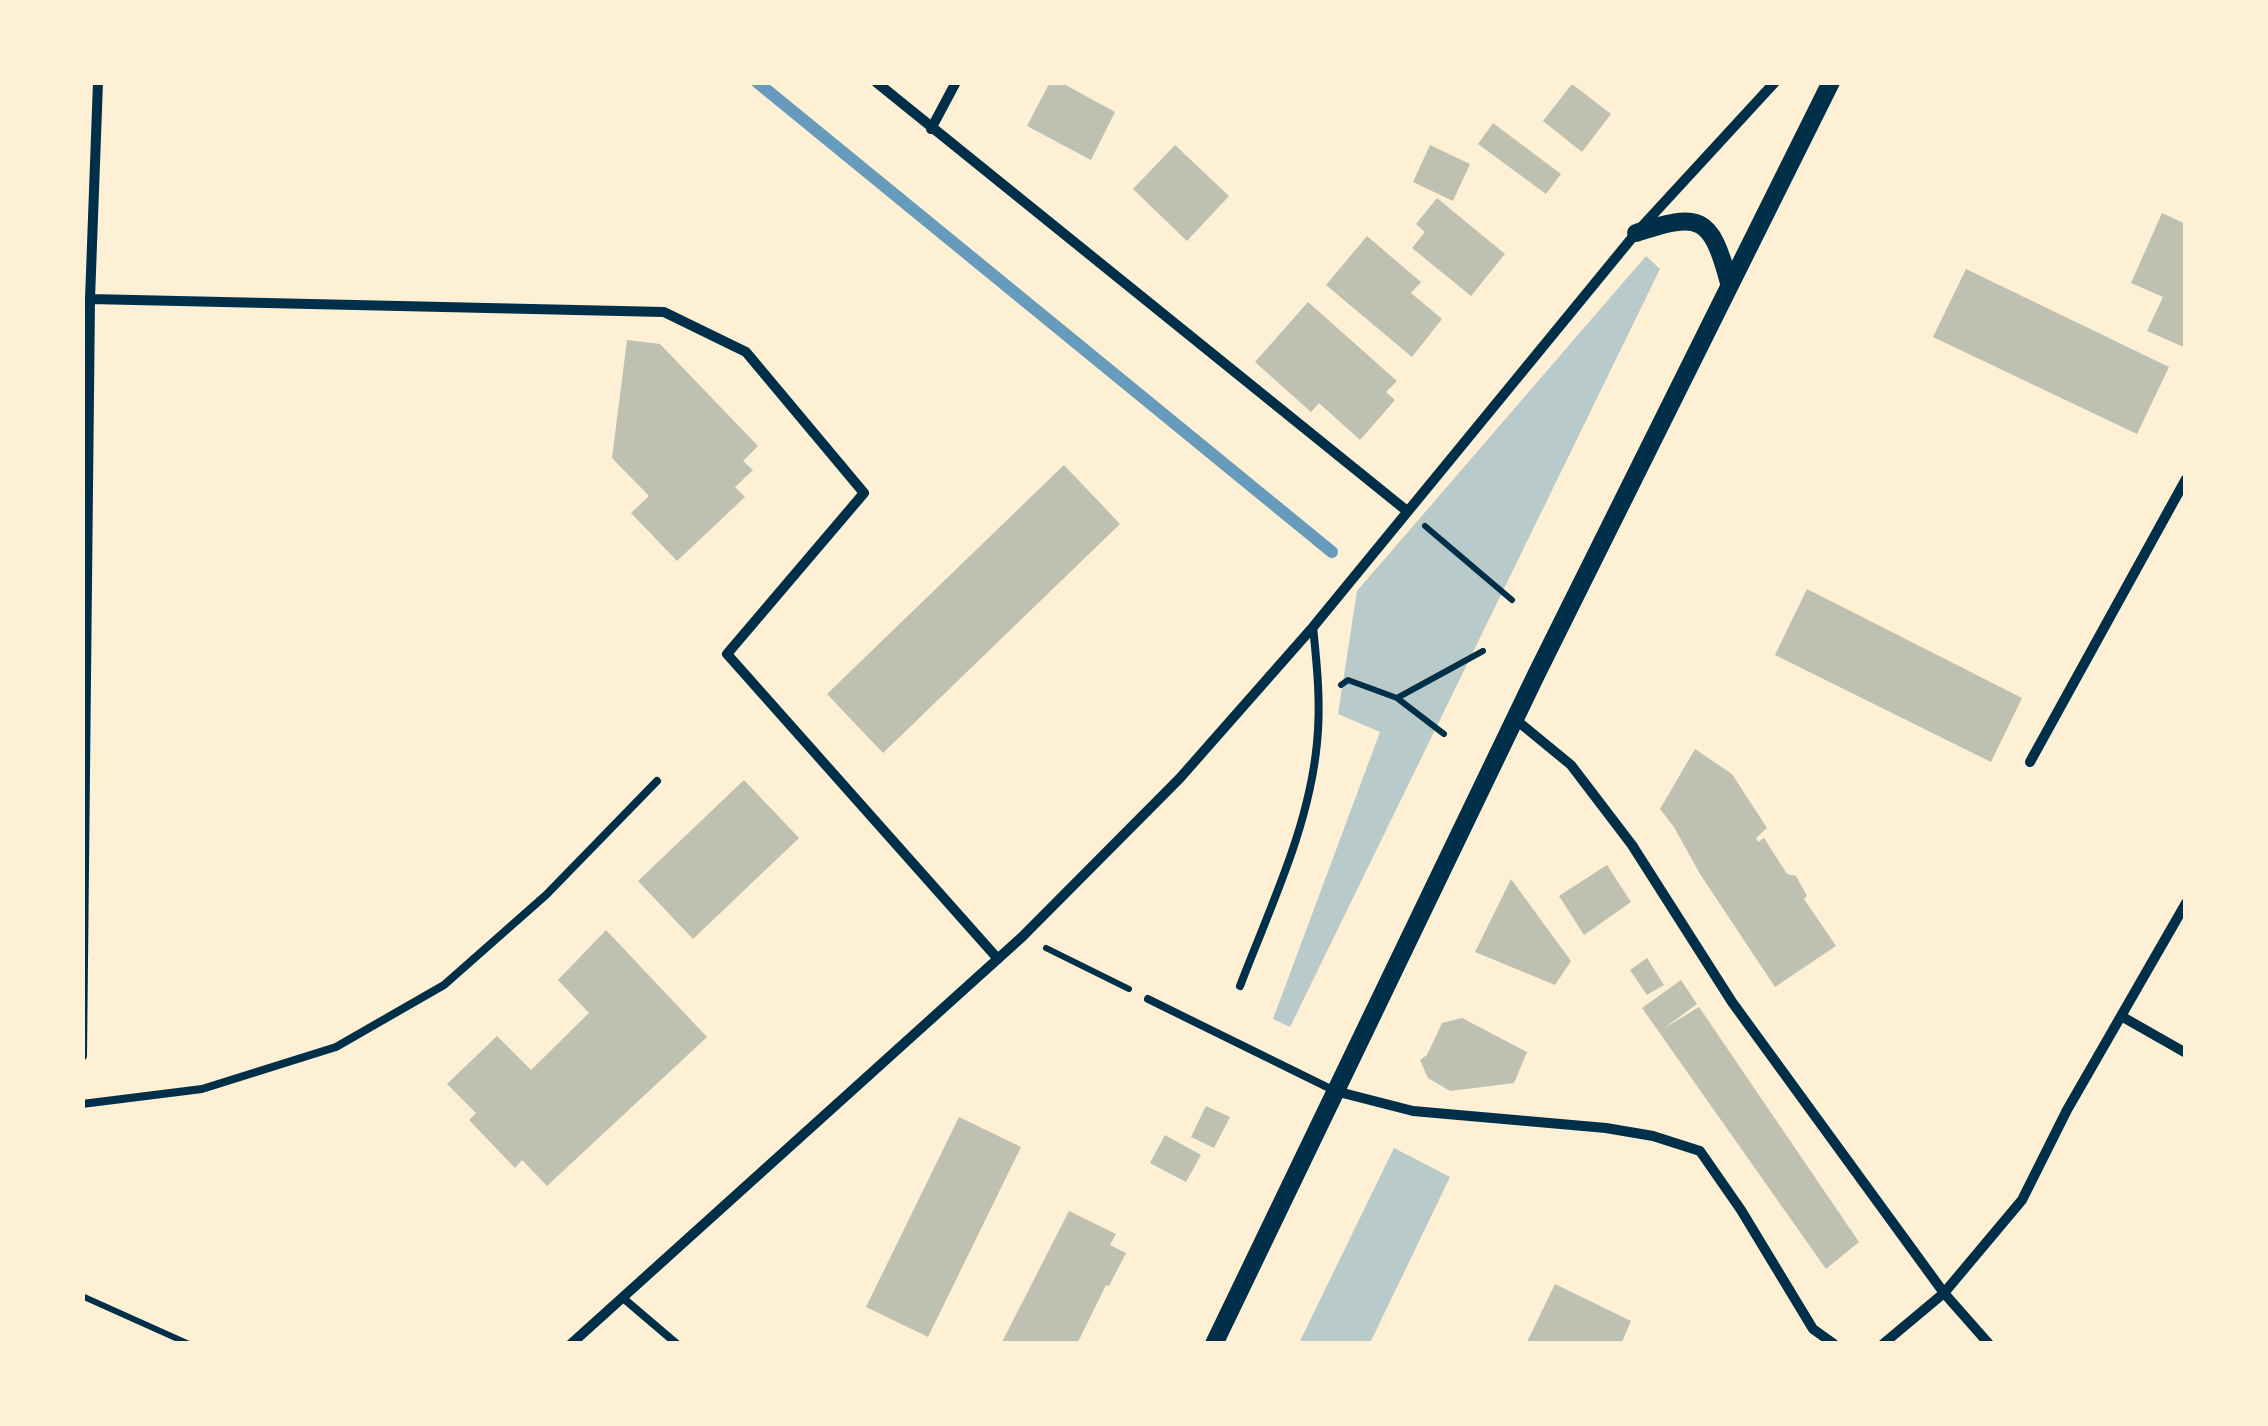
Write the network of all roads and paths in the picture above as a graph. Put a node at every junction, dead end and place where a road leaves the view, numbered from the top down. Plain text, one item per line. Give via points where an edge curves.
1 (98, 82) edge
2 (876, 82) edge
3 (956, 82) edge
4 (1775, 82) edge
5 (1831, 82) edge
6 (931, 129) junction
7 (1636, 233) junction
8 (1729, 284) junction
9 (90, 299) junction
10 (2186, 479) edge
11 (1407, 511) junction
12 (1512, 600) dead end
13 (1313, 627) junction
14 (1483, 651) dead end
15 (1396, 698) junction
16 (1318, 699) junction
17 (1515, 720) junction
18 (1444, 734) dead end
19 (2030, 762) dead end
20 (657, 781) dead end
21 (2186, 903) edge
22 (1022, 937) junction
23 (998, 959) junction
24 (1240, 986) dead end
25 (1148, 998) joint
26 (2120, 1016) junction
27 (2186, 1054) edge
28 (82, 1056) edge
29 (1335, 1090) junction
30 (82, 1104) edge
31 (1944, 1293) junction
32 (82, 1296) edge
33 (624, 1298) junction
34 (190, 1344) edge
35 (572, 1344) edge
36 (677, 1344) edge
37 (1214, 1344) edge
38 (1834, 1344) edge
39 (1883, 1344) edge
40 (1989, 1344) edge

1 - 9 street
2 - 6 street
3 - 6 street
4 - 7 street
5 - 8 street
6 - 11 street
7 - 8 street via 1677,220 1696,222 1714,240
7 - 11 street
8 - 17 street
9 - 23 street via 664,312 746,352 864,493 727,654
9 - 28 street
10 - 19 street
11 - 12 path
11 - 13 street
13 - 16 lane
13 - 22 street via 1180,778
14 - 15 path
15 - 16 path via 1348,680
15 - 18 path
16 - 24 lane via 1303,818
17 - 29 street
17 - 31 street via 1571,766 1632,845 1732,1002
20 - 30 lane via 546,895 444,985 336,1047 202,1089
21 - 26 street
22 - 23 street
22 - 25 path
23 - 33 street
25 - 29 lane
26 - 27 street
26 - 31 street via 2022,1200
29 - 37 street
29 - 38 street via 1413,1112 1606,1128 1700,1151 1813,1329
31 - 39 street
31 - 40 street
32 - 34 path
33 - 35 street
33 - 36 lane

